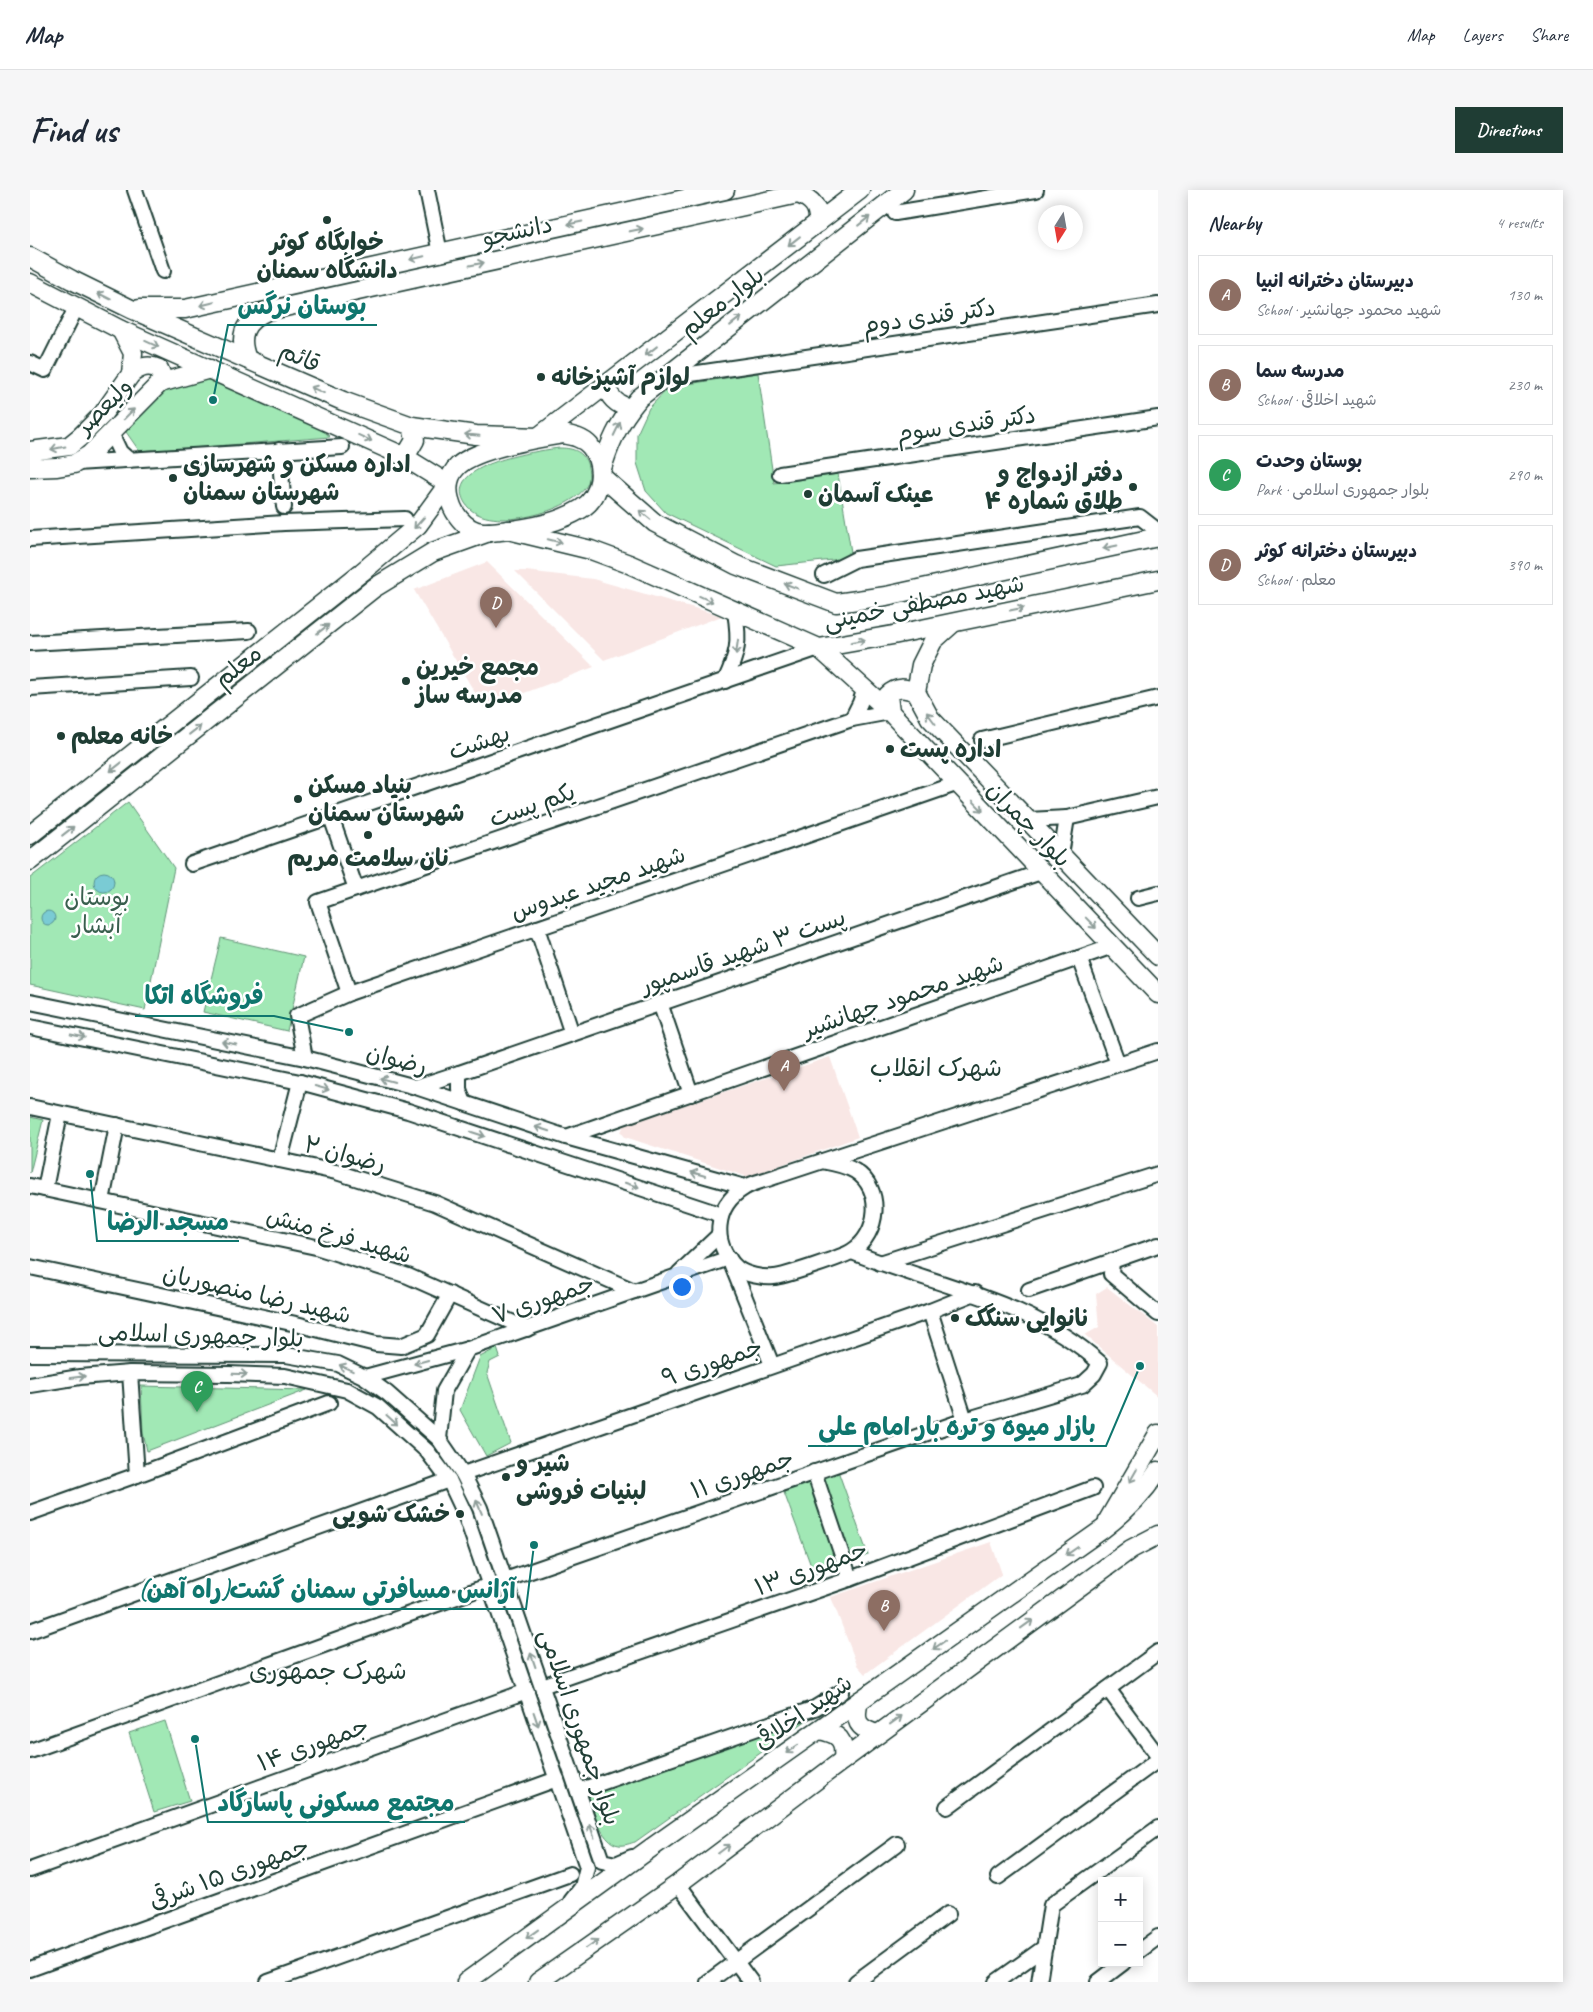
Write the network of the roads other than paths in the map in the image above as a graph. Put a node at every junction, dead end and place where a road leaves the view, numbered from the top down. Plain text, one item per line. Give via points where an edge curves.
1 (135, 190) edge
2 (427, 190) edge
3 (725, 190) edge
4 (860, 190) edge
5 (904, 190) edge
6 (1036, 190) edge
7 (680, 200) junction
8 (895, 213) dead end
9 (685, 219) junction
10 (818, 222) junction
11 (440, 253) junction
12 (30, 257) edge
13 (163, 271) dead end
14 (445, 272) junction
15 (30, 284) edge
16 (1158, 305) edge
17 (76, 308) junction
18 (131, 309) junction
19 (121, 330) junction
20 (703, 348) junction
21 (247, 359) junction
22 (30, 363) edge
23 (210, 369) junction
24 (707, 372) junction
25 (131, 374) junction
26 (664, 378) junction
27 (160, 384) junction
28 (606, 385) junction
29 (630, 408) junction
30 (1158, 418) edge
31 (412, 426) junction
32 (111, 433) junction
33 (538, 438) junction
34 (342, 447) dead end
35 (279, 450) junction
36 (30, 451) edge
37 (401, 455) junction
38 (129, 460) junction
39 (74, 464) junction
40 (30, 468) edge
41 (780, 474) dead end
42 (600, 475) junction
43 (448, 484) junction
44 (284, 507) dead end
45 (405, 519) dead end
46 (508, 530) junction
47 (1158, 531) edge
48 (489, 532) junction
49 (1158, 537) edge
50 (30, 539) edge
51 (824, 575) dead end
52 (1158, 580) edge
53 (735, 612) junction
54 (953, 623) junction
55 (248, 630) dead end
56 (30, 644) edge
57 (820, 648) junction
58 (191, 678) dead end
59 (725, 681) junction
60 (30, 688) edge
61 (865, 688) junction
62 (916, 692) junction
63 (1158, 698) edge
64 (890, 712) junction
65 (852, 719) junction
66 (982, 740) dead end
67 (956, 784) junction
68 (1158, 797) edge
69 (331, 816) junction
70 (1068, 818) junction
71 (1028, 820) junction
72 (30, 835) edge
73 (1061, 855) junction
74 (30, 861) edge
75 (192, 864) dead end
76 (1041, 872) junction
77 (356, 889) junction
78 (1158, 893) edge
79 (1138, 898) dead end
80 (537, 928) junction
81 (1113, 946) junction
82 (1158, 956) edge
83 (1079, 958) junction
84 (349, 992) junction
85 (1158, 994) edge
86 (30, 1002) edge
87 (660, 1003) junction
88 (30, 1026) edge
89 (572, 1034) junction
90 (1158, 1051) edge
91 (305, 1058) junction
92 (1118, 1064) junction
93 (459, 1073) junction
94 (300, 1082) junction
95 (416, 1087) junction
96 (691, 1094) junction
97 (464, 1103) junction
98 (30, 1107) edge
99 (60, 1114) junction
100 (117, 1126) junction
101 (566, 1137) junction
102 (280, 1160) junction
103 (822, 1162) junction
104 (1158, 1174) edge
105 (30, 1186) edge
106 (745, 1187) junction
107 (45, 1189) junction
108 (102, 1202) junction
109 (720, 1216) junction
110 (718, 1236) junction
111 (1158, 1244) edge
112 (852, 1252) junction
113 (729, 1258) junction
114 (1112, 1260) junction
115 (880, 1263) junction
116 (30, 1267) edge
117 (675, 1276) junction
118 (1029, 1290) dead end
119 (634, 1291) junction
120 (975, 1293) junction
121 (450, 1294) junction
122 (930, 1311) junction
123 (1158, 1314) edge
124 (527, 1328) junction
125 (468, 1349) junction
126 (30, 1354) edge
127 (171, 1354) junction
128 (772, 1365) junction
129 (130, 1373) junction
130 (172, 1373) junction
131 (365, 1377) junction
132 (30, 1385) edge
133 (329, 1403) dead end
134 (965, 1420) junction
135 (1158, 1434) edge
136 (439, 1439) junction
137 (1158, 1471) edge
138 (814, 1472) junction
139 (463, 1474) junction
140 (137, 1475) junction
141 (449, 1480) junction
142 (1093, 1488) dead end
143 (30, 1513) edge
144 (1103, 1529) junction
145 (1158, 1535) edge
146 (850, 1579) junction
147 (505, 1580) junction
148 (490, 1585) junction
149 (30, 1631) edge
150 (1158, 1652) edge
151 (542, 1686) junction
152 (1108, 1689) junction
153 (526, 1691) junction
154 (841, 1692) dead end
155 (859, 1701) junction
156 (819, 1730) junction
157 (877, 1734) junction
158 (30, 1751) edge
159 (1158, 1758) edge
160 (842, 1760) junction
161 (557, 1779) junction
162 (578, 1791) junction
163 (947, 1807) dead end
164 (1158, 1828) edge
165 (897, 1844) dead end
166 (651, 1848) junction
167 (602, 1861) junction
168 (587, 1867) junction
169 (30, 1870) edge
170 (570, 1874) dead end
171 (998, 1877) dead end
172 (678, 1884) junction
173 (560, 1914) junction
174 (948, 1914) dead end
175 (1158, 1937) edge
176 (1045, 1947) junction
177 (1143, 1948) edge
178 (736, 1962) junction
179 (1118, 1967) edge
180 (30, 1969) edge
181 (268, 1982) edge
182 (466, 1982) edge
183 (538, 1982) edge
184 (708, 1982) edge
185 (751, 1982) edge
186 (856, 1982) edge
187 (996, 1982) edge
188 (1039, 1982) edge
189 (1098, 1982) edge

1 - 13 street
2 - 11 street
3 - 7 main road, دانشجو
4 - 10 main road, بلوار معلم
20 -> 5 main road, بلوار معلم
6 - 8 street
7 - 9 main road
7 -> 11 main road, دانشجو
9 - 10 main road, دانشجو via 798,194 814,204
14 -> 9 main road, دانشجو
10 -> 28 main road, بلوار معلم
11 - 14 main road
11 -> 18 main road, دانشجو via 185,309
18 -> 12 main road, قائم
14 - 21 main road, دانشجو via 256,316 247,325 243,336
15 - 17 main road, قائم
16 - 24 street, دکتر قندی دوم
17 - 19 main road, قائم
17 - 22 street via 45,370
18 - 21 main road, قائم
19 -> 23 main road, قائم
19 - 25 main road, ولیعصر via 133,353
20 - 24 street via 697,363
20 - 26 main road, بلوار معلم
31 -> 21 main road, قائم via 343,401
23 - 27 main road, ولیعصر
23 -> 37 main road, قائم
24 - 26 street, دکتر قندی دوم
25 - 27 main road via 142,366 152,366 162,376
25 -> 36 main road, ولیعصر via 102,415 80,438 69,446
26 - 29 main road, بلوار معلم
32 -> 27 main road, ولیعصر
28 - 29 main road via 618,404
28 - 33 main road, بلوار معلم
42 -> 29 main road, بلوار معلم via 616,430
30 - 41 street, دکتر قندی سوم
33 -> 31 main road, قائم via 476,435
31 - 37 main road via 416,440
32 - 38 street via 120,452
32 - 39 main road, ولیعصر via 89,455
33 - 42 main road via 563,434 579,438 590,445 598,460
33 - 43 main road via 469,458 458,466
34 - 35 street
35 - 38 street
35 - 44 street
37 - 43 main road, قائم
38 - 39 street
39 - 40 main road, ولیعصر
42 - 46 main road via 598,490 582,509 548,522
49 -> 42 main road, شهید مصطفی خمینی via 886,596 836,603 736,565 656,523
43 - 48 main road via 449,497 460,520 472,529
43 -> 72 main road, معلم via 418,526
45 - 50 street
46 - 48 main road
46 -> 53 main road, شهید مصطفی خمینی via 591,550
47 - 51 street via 1140,517 856,559
74 -> 48 main road, معلم via 374,588 433,552
54 -> 52 main road, شهید مصطفی خمینی
53 - 57 main road, شهید مصطفی خمینی
53 -> 59 street via 739,636 735,659
57 -> 54 main road, شهید مصطفی خمینی
54 - 62 main road via 933,641 921,665
55 - 56 street
57 - 59 street, بهشت
57 - 61 main road, بلوار چمران
58 - 60 street
59 - 69 street, بهشت
61 - 64 main road, بلوار چمران
61 - 65 street
62 - 64 main road via 906,688 894,689 888,695
71 -> 62 main road, بلوار چمران via 930,718
63 - 66 street
64 - 65 street, یکم پست
64 - 67 main road, بلوار چمران
65 - 77 street, یکم پست
67 -> 76 main road, بلوار چمران
67 - 80 street, شهید مجید عبدوس
68 - 70 street
69 - 75 street, بهشت
69 - 77 street
70 - 71 street
70 - 73 street
71 - 73 main road, بلوار چمران
73 - 82 main road, بلوار چمران
76 -> 81 main road, بلوار چمران
76 - 87 street, پست ۳ شهید قاسمپور
77 - 84 street, یکم پست via 318,902
78 - 79 street
80 - 84 street, شهید مجید عبدوس
80 - 89 street
81 - 83 street, شهید محمود جهانشیر
81 - 85 main road, بلوار چمران
83 - 92 street
83 - 96 street, شهید محمود جهانشیر
84 - 91 street, شهید مجید عبدوس via 297,1016
91 -> 86 street, رضوان
87 - 89 street, پست ۳ شهید قاسمپور
87 - 96 street
88 -> 94 street, رضوان
89 - 93 street, پست ۳ شهید قاسمپور
90 - 92 street
95 -> 91 street, رضوان
92 - 103 street
93 - 95 street, پست ۳ شهید قاسمپور
93 - 97 street
94 - 102 street
94 -> 109 street, رضوان via 408,1111
95 - 97 street, رضوان
96 - 101 street, شهید محمود جهانشیر
101 -> 97 street, رضوان
98 - 99 street, رضوان ۲
99 - 100 street, رضوان ۲
99 - 107 street
100 - 102 street, رضوان ۲
100 - 108 street
106 -> 101 street, رضوان
102 - 119 street, رضوان ۲ via 336,1172 435,1203
103 - 106 street
103 - 112 street via 839,1164 857,1172 869,1186 875,1204 874,1222 865,1239
104 - 115 street
105 - 107 street, شهید فرخ منش
106 - 109 street via 730,1200
107 - 108 street, شهید فرخ منش
108 - 121 street, شهید فرخ منش via 316,1248 408,1276
109 - 110 street
110 - 113 street
110 - 117 street
111 - 114 street
112 - 113 street via 775,1277 756,1276 738,1269
112 - 115 street
113 - 117 street, جمهوری ۷
113 - 128 street
114 - 118 street
114 - 123 street via 1112,1274
115 - 120 street
116 - 121 street, شهید رضا منصوریان via 376,1344 401,1346 427,1335
117 - 119 street, جمهوری ۷
119 - 124 street, جمهوری ۷
120 - 122 street, جمهوری ۹
120 - 134 street, جمهوری ۱۱ via 1031,1316 1083,1347 1100,1363 1082,1385
121 - 124 street, شهید فرخ منش
122 - 128 street, جمهوری ۹
122 - 134 street
124 - 125 street, جمهوری ۷
125 -> 131 street, جمهوری ۷
125 - 136 street via 444,1391
126 - 127 street, بلوار جمهوری اسلامی
127 - 130 street
131 -> 127 street, بلوار جمهوری اسلامی via 338,1364 286,1356
128 - 139 street, جمهوری ۹
129 - 130 street, بلوار جمهوری اسلامی
132 -> 129 street, بلوار جمهوری اسلامی
129 - 140 street
130 -> 141 street, بلوار جمهوری اسلامی via 285,1376 347,1390 378,1407 427,1451
131 - 136 street, بلوار جمهوری اسلامی
133 - 140 street
134 - 138 street, جمهوری ۱۱
135 -> 144 main road
136 - 139 street, بلوار جمهوری اسلامی
137 - 144 main road, شهید اخلاقی via 1126,1511
138 - 146 street
138 - 147 street, جمهوری ۱۱
147 -> 139 street, بلوار جمهوری اسلامی via 480,1508
140 - 143 street
141 - 148 street, بلوار جمهوری اسلامی via 466,1514
141 - 149 street
142 - 146 street, جمهوری ۱۳
144 -> 155 main road, شهید اخلاقی
157 -> 145 main road via 1131,1549
146 - 151 street, جمهوری ۱۳
151 -> 147 street, بلوار جمهوری اسلامی
148 - 153 street, بلوار جمهوری اسلامی
148 - 158 street
150 - 152 street
151 - 162 street, بلوار جمهوری اسلامی
152 - 159 street
152 - 163 street
153 -> 161 street, بلوار جمهوری اسلامی
153 - 169 street, جمهوری ۱۴
154 - 162 street via 815,1708
155 - 156 main road, شهید اخلاقی
155 - 157 main road via 858,1723 865,1731
156 - 160 main road via 832,1733 841,1740
156 -> 166 main road, شهید اخلاقی
157 - 160 main road
159 - 171 street
172 -> 160 main road
161 - 168 street, بلوار جمهوری اسلامی
161 - 180 street, جمهوری ۱۵ شرقی
167 -> 162 street, بلوار جمهوری اسلامی
164 - 176 street via 1051,1905
165 - 178 street
166 - 167 street, بلوار جمهوری اسلامی via 616,1864
166 - 173 main road, شهید اخلاقی
167 - 168 street via 597,1870
168 - 173 street via 582,1888
170 - 181 street
172 - 178 street
183 -> 172 main road
173 -> 182 main road, شهید اخلاقی
174 - 186 street
175 - 177 street
176 - 187 street
176 - 188 street
178 - 184 street
178 - 185 street
179 - 189 street

